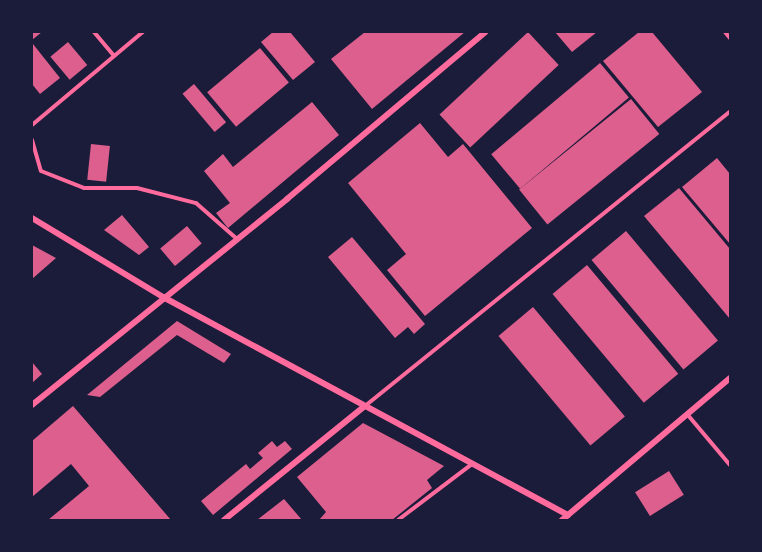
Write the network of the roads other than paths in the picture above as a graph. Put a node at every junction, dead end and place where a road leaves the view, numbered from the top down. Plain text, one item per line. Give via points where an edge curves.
1 (94, 32) edge
2 (143, 32) edge
3 (485, 32) edge
4 (725, 32) edge
5 (730, 38) edge
6 (114, 56) junction
7 (730, 112) edge
8 (32, 125) edge
9 (32, 140) edge
10 (32, 218) edge
11 (237, 239) junction
12 (163, 297) junction
13 (730, 378) edge
14 (32, 405) edge
15 (365, 406) junction
16 (686, 414) junction
17 (472, 464) junction
18 (730, 465) edge
19 (568, 515) junction
20 (224, 520) edge
21 (398, 520) edge
22 (562, 520) edge

1 - 6 lane
2 - 6 lane
3 - 11 street
4 - 5 lane
6 - 8 lane
7 - 15 lane
9 - 11 lane via 41,171 84,188 137,188 196,203
10 - 12 street
11 - 12 street
12 - 14 street
12 - 15 street
13 - 16 street
15 - 17 street
15 - 20 street
16 - 18 lane
16 - 19 street
17 - 19 street
17 - 21 lane
19 - 22 street

